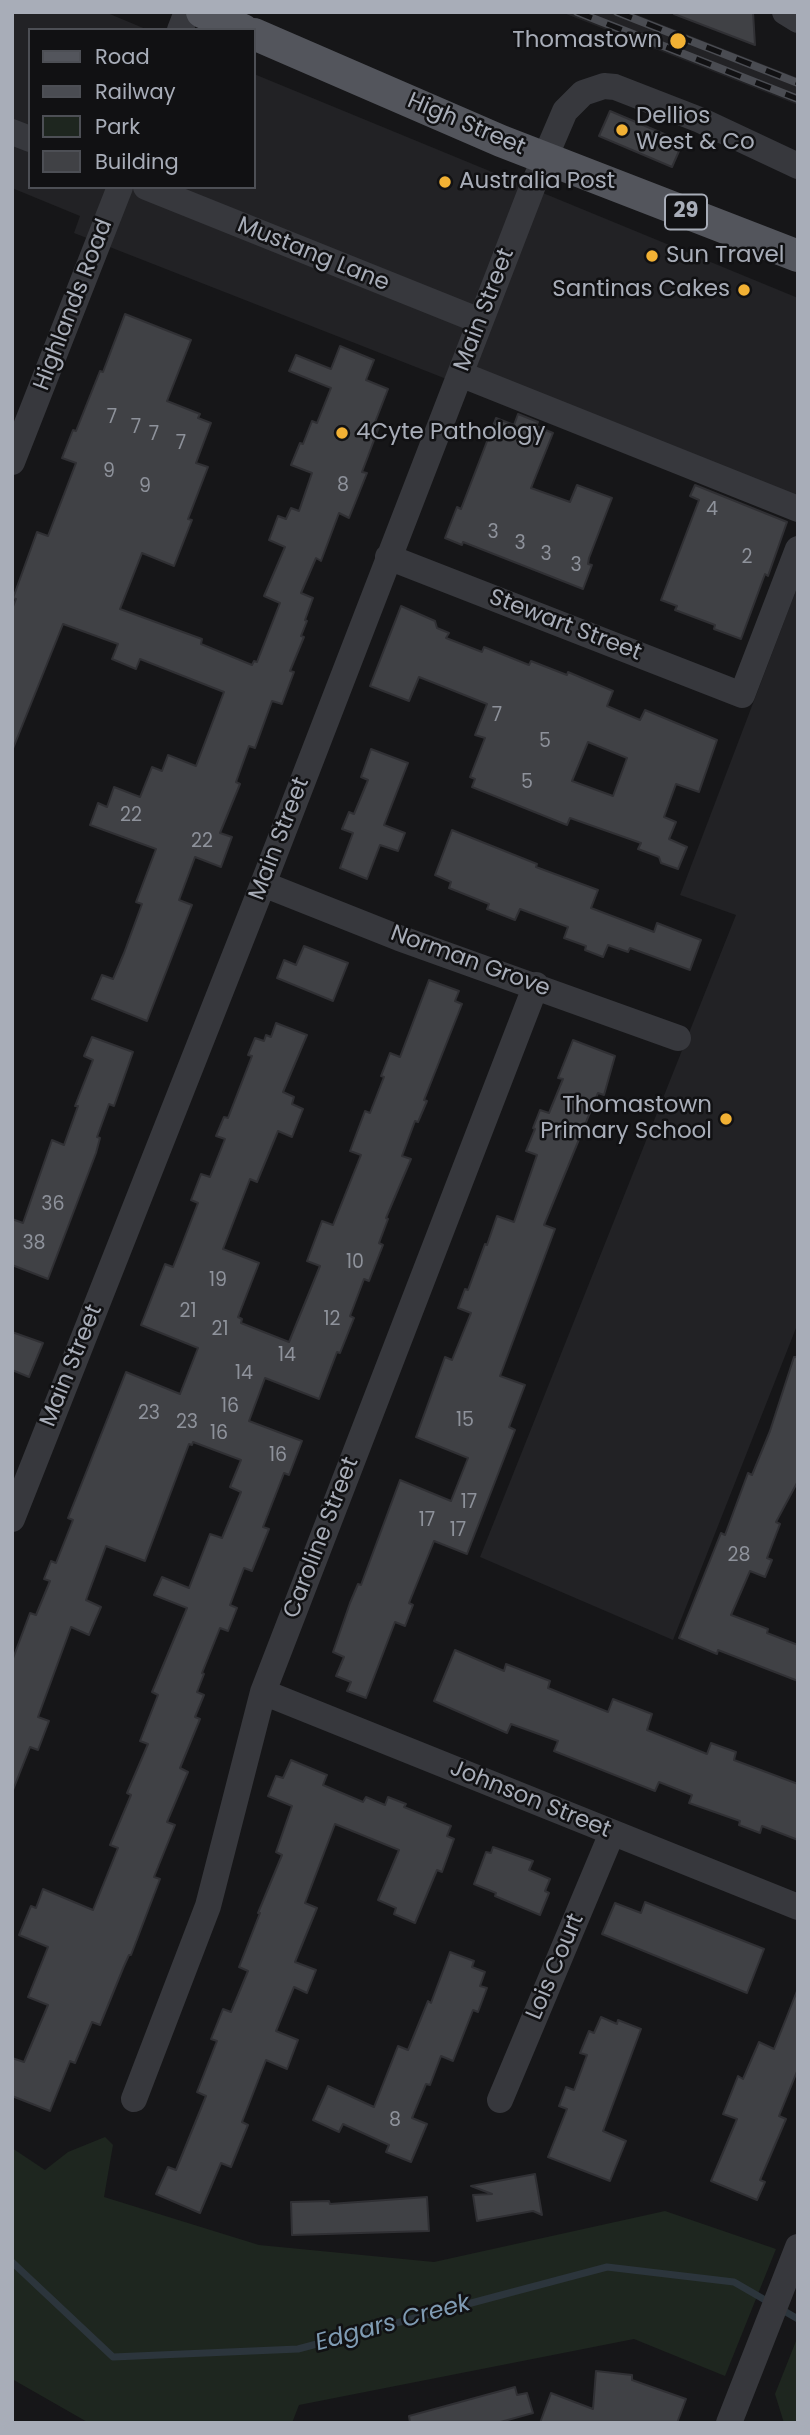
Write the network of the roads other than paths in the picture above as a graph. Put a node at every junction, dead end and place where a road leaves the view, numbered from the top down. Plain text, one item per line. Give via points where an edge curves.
1 (202, 12) edge
2 (785, 12) edge
3 (798, 20) edge
4 (238, 28) edge
5 (256, 35) edge
6 (544, 157) junction
7 (798, 166) edge
8 (119, 189) edge
9 (151, 189) edge
10 (798, 256) edge
11 (480, 321) junction
12 (460, 374) junction
13 (12, 461) edge
14 (798, 509) edge
15 (798, 550) edge
16 (388, 557) junction
17 (262, 884) junction
18 (536, 985) junction
19 (678, 1038) dead end
20 (21, 1468) edge
21 (12, 1519) edge
22 (263, 1692) junction
23 (612, 1833) junction
24 (798, 1908) edge
25 (134, 2099) dead end
26 (500, 2100) dead end
27 (798, 2247) edge
28 (729, 2423) edge

1 - 4 main road
2 - 3 street
5 - 6 main road, High Street / 29
6 - 7 street, Main Street via 565,111 583,93 604,86 643,96
6 - 10 main road, High Street / 29
6 - 11 street, Main Street
8 - 13 street, Highlands Road
9 - 11 street, Mustang Lane
11 - 12 street, Main Street
12 - 14 street
12 - 16 street, Main Street
15 - 16 street, Stewart Street via 742,695
16 - 17 street, Main Street
17 - 18 street, Norman Grove
17 - 20 street, Main Street
18 - 19 street, Norman Grove
18 - 22 street, Caroline Street
20 - 21 street, Main Street
22 - 23 street, Johnson Street
22 - 25 street, Caroline Street via 208,1906
23 - 24 street, Johnson Street
23 - 26 street, Lois Court
27 - 28 street

